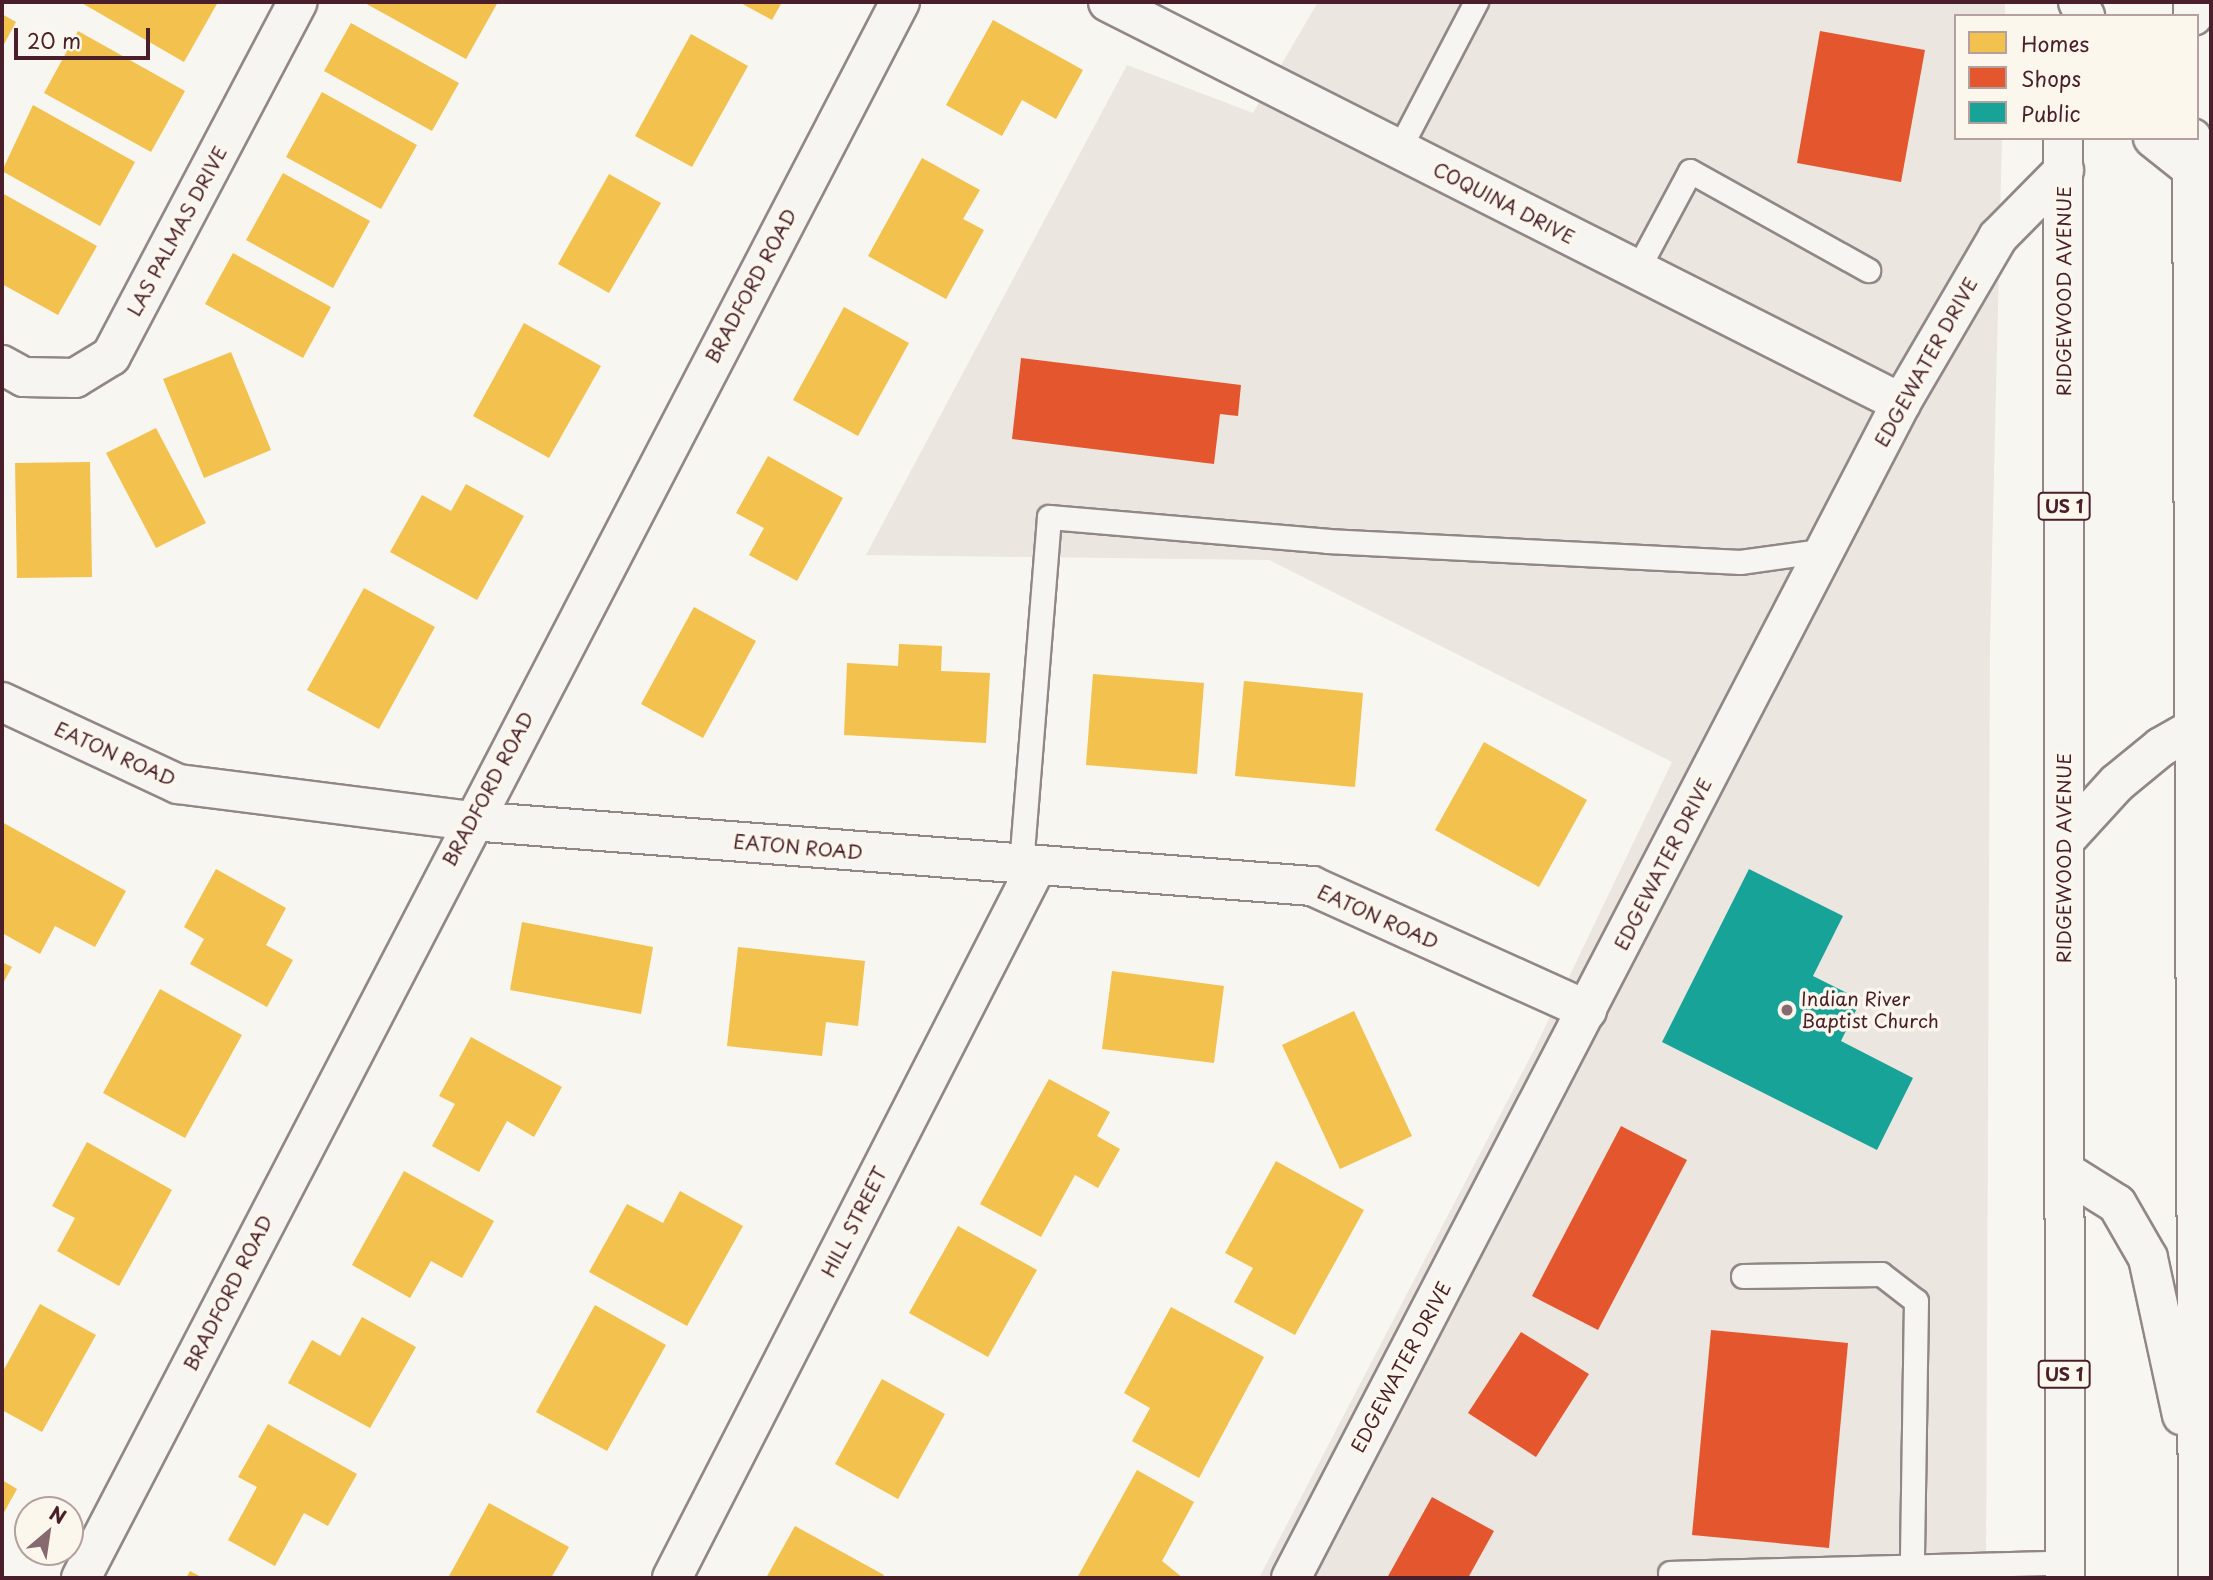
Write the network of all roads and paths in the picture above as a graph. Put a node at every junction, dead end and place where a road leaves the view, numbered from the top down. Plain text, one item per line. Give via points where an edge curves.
1 (298, 2) edge
2 (900, 2) edge
3 (1108, 2) edge
4 (1476, 2) edge
5 (2157, 140) edge
6 (1399, 149) junction
7 (2063, 154) edge
8 (2199, 162) edge
9 (1637, 270) junction
10 (1868, 270) dead end
11 (2, 365) edge
12 (1901, 403) junction
13 (1826, 550) junction
14 (2, 702) edge
15 (2205, 729) edge
16 (471, 821) junction
17 (2064, 841) junction
18 (1029, 866) junction
19 (1587, 1010) junction
20 (2064, 1171) junction
21 (1743, 1276) dead end
22 (2204, 1381) edge
23 (2196, 1475) junction
24 (1912, 1567) junction
25 (2065, 1571) edge
26 (1670, 1573) dead end
27 (1878, 1573) edge
28 (81, 1578) edge
29 (672, 1578) edge
30 (1291, 1578) edge
31 (2197, 1578) edge

1 - 11 street, LAS PALMAS DRIVE via 111,356 75,378 24,377
2 - 16 street, BRADFORD ROAD
3 - 6 street, COQUINA DRIVE
4 - 6 lane
5 - 8 street
6 - 9 street, COQUINA DRIVE
7 - 12 street, EDGEWATER DRIVE via 1998,237
7 - 17 street, RIDGEWOOD AVENUE / US 1
8 - 15 street
9 - 10 lane via 1690,171
9 - 12 street, COQUINA DRIVE
12 - 13 street, EDGEWATER DRIVE
13 - 18 lane via 1740,562 1327,541 1049,517
13 - 19 street, EDGEWATER DRIVE
14 - 16 street, EATON ROAD via 178,784
15 - 17 street via 2117,783
15 - 22 street
16 - 18 street, EATON ROAD
16 - 28 street, BRADFORD ROAD
17 - 20 street, RIDGEWOOD AVENUE / US 1
18 - 19 street, EATON ROAD via 1312,886
18 - 29 street, HILL STREET
19 - 30 street, EDGEWATER DRIVE
20 - 23 street via 2117,1204 2148,1258
20 - 25 street, RIDGEWOOD AVENUE / US 1
21 - 24 lane via 1881,1274 1916,1301
22 - 23 street
23 - 31 street
24 - 25 lane
24 - 27 lane
26 - 27 lane

